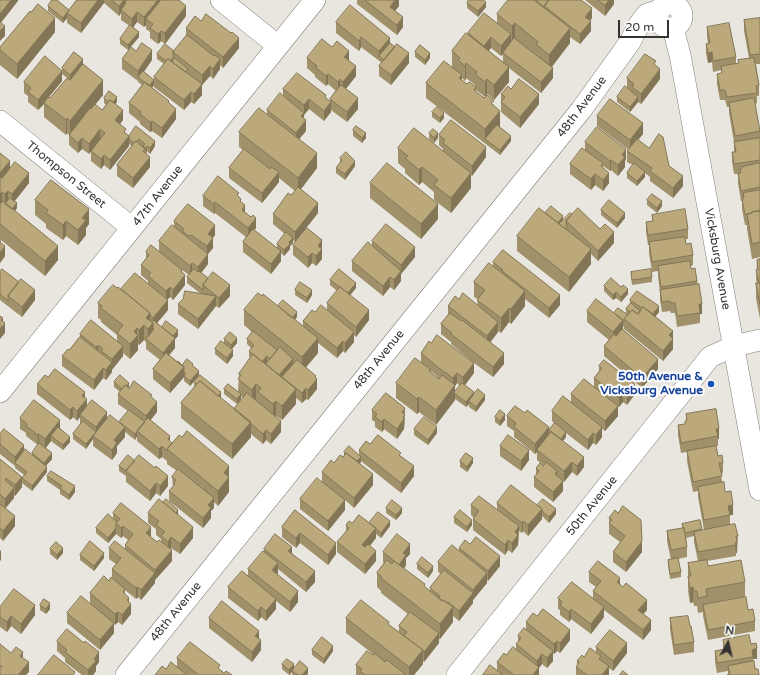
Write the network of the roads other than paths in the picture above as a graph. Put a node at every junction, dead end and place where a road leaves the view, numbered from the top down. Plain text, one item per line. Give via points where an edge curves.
1 (221, 0) edge
2 (315, 0) edge
3 (668, 14) edge
4 (278, 46) junction
5 (0, 121) edge
6 (132, 228) junction
7 (760, 340) edge
8 (734, 346) junction
9 (0, 392) edge
10 (760, 490) edge
11 (126, 675) edge
12 (457, 675) edge

1 - 4 street
2 - 4 street, 47th Avenue
3 - 8 street, Vicksburg Avenue via 680,55
3 - 11 street, 48th Avenue via 647,14 630,42 576,116
4 - 6 street, 47th Avenue
5 - 6 street, Thompson Street
6 - 9 street, 47th Avenue
7 - 8 street, 50th Avenue
8 - 10 street, Vicksburg Avenue
8 - 12 street, 50th Avenue via 710,357

